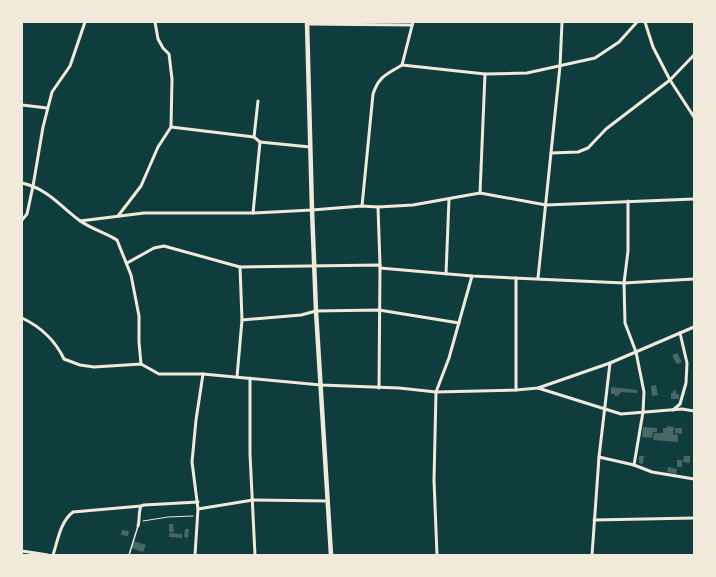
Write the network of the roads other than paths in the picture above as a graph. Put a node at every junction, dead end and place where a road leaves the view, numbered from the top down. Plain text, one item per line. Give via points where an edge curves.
1 (85, 22) edge
2 (155, 22) edge
3 (562, 22) edge
4 (637, 22) edge
5 (645, 22) edge
6 (307, 23) edge
7 (369, 23) edge
8 (413, 23) edge
9 (694, 55) edge
10 (402, 65) junction
11 (560, 66) junction
12 (485, 74) junction
13 (670, 80) junction
14 (258, 101) dead end
15 (22, 105) edge
16 (47, 108) junction
17 (694, 117) edge
18 (171, 127) junction
19 (254, 137) junction
20 (260, 142) junction
21 (310, 147) junction
22 (551, 153) junction
23 (22, 183) edge
24 (33, 186) junction
25 (480, 193) junction
26 (449, 198) junction
27 (694, 199) edge
28 (628, 201) junction
29 (546, 205) junction
30 (362, 206) junction
31 (378, 207) junction
32 (312, 210) junction
33 (253, 213) junction
34 (118, 216) junction
35 (22, 220) edge
36 (80, 221) junction
37 (127, 263) junction
38 (240, 267) junction
39 (314, 267) junction
40 (380, 267) junction
41 (446, 274) junction
42 (472, 276) junction
43 (516, 278) junction
44 (538, 278) junction
45 (694, 279) edge
46 (624, 283) junction
47 (379, 310) junction
48 (316, 311) junction
49 (22, 318) edge
50 (242, 320) junction
51 (459, 323) junction
52 (694, 327) edge
53 (680, 333) junction
54 (636, 352) junction
55 (610, 363) junction
56 (141, 364) junction
57 (203, 374) junction
58 (237, 377) junction
59 (250, 378) junction
60 (321, 385) junction
61 (379, 388) junction
62 (538, 388) junction
63 (516, 390) junction
64 (436, 392) junction
65 (605, 408) junction
66 (673, 410) junction
67 (694, 411) edge
68 (644, 412) junction
69 (599, 457) junction
70 (634, 465) junction
71 (694, 479) edge
72 (253, 500) junction
73 (328, 501) junction
74 (198, 502) junction
75 (141, 506) junction
76 (198, 509) junction
77 (694, 518) edge
78 (594, 520) junction
79 (138, 526) joint
80 (22, 551) edge
81 (48, 555) edge
82 (53, 555) edge
83 (128, 555) edge
84 (195, 555) edge
85 (255, 555) edge
86 (331, 555) edge
87 (437, 555) edge
88 (592, 555) edge

1 - 16 street via 70,66 52,92
2 - 18 street via 158,39 169,54 172,79
3 - 11 street
4 - 11 street via 619,42 595,58
5 - 13 street via 653,47
6 - 7 street
6 - 21 highway
7 - 8 street
8 - 10 street
9 - 13 street
10 - 12 street
10 - 30 street via 385,75 377,83 373,94
11 - 12 street via 527,73
11 - 22 street
12 - 25 street
13 - 17 street
13 - 22 street via 606,129 588,148 578,152
14 - 19 street
15 - 16 street
16 - 24 street
18 - 19 street
18 - 34 street via 158,147 141,186
19 - 20 street
20 - 21 street
20 - 33 street
21 - 32 highway
22 - 29 street
23 - 24 street
24 - 35 street via 27,214
24 - 36 street via 55,198
25 - 26 street
25 - 29 street
26 - 31 street via 413,205
26 - 41 street
27 - 28 street
28 - 29 street
28 - 46 street via 628,251
29 - 44 street
30 - 31 street
30 - 32 street
31 - 40 street
32 - 33 street
32 - 39 highway
33 - 34 street via 144,213
34 - 36 street
36 - 37 street via 118,240
37 - 38 street via 154,248 164,246
37 - 56 street via 139,316
38 - 39 street
38 - 50 street
39 - 40 street
39 - 48 highway
40 - 41 street
40 - 47 street
41 - 42 street
42 - 43 street
42 - 51 street
43 - 44 street
43 - 63 street
44 - 46 street
45 - 46 street
46 - 54 street via 625,323
47 - 48 street
47 - 51 street
47 - 61 street
48 - 50 street via 301,315
48 - 60 highway
49 - 56 street via 48,335 64,359 94,367
50 - 58 street
51 - 64 street
52 - 53 street
53 - 54 street
53 - 66 street via 687,363 686,383 680,404
54 - 55 street
54 - 68 street via 644,392
55 - 62 street
55 - 65 street
56 - 57 street via 159,374
57 - 58 street
57 - 74 street via 192,462
58 - 59 street
59 - 60 street
59 - 72 street
60 - 61 street
60 - 73 highway
61 - 64 street
62 - 63 street
62 - 65 street
63 - 64 street
64 - 87 street via 434,480
65 - 68 street via 621,414
65 - 69 street
66 - 67 street
66 - 68 street
68 - 70 street
69 - 70 street
69 - 78 street
70 - 71 street via 652,472
72 - 73 street
72 - 76 street
72 - 85 street
73 - 86 highway
74 - 75 street
74 - 76 street
75 - 79 street
75 - 82 street via 73,512 63,524
76 - 84 street
77 - 78 street
78 - 88 street
79 - 83 lane
80 - 81 street

